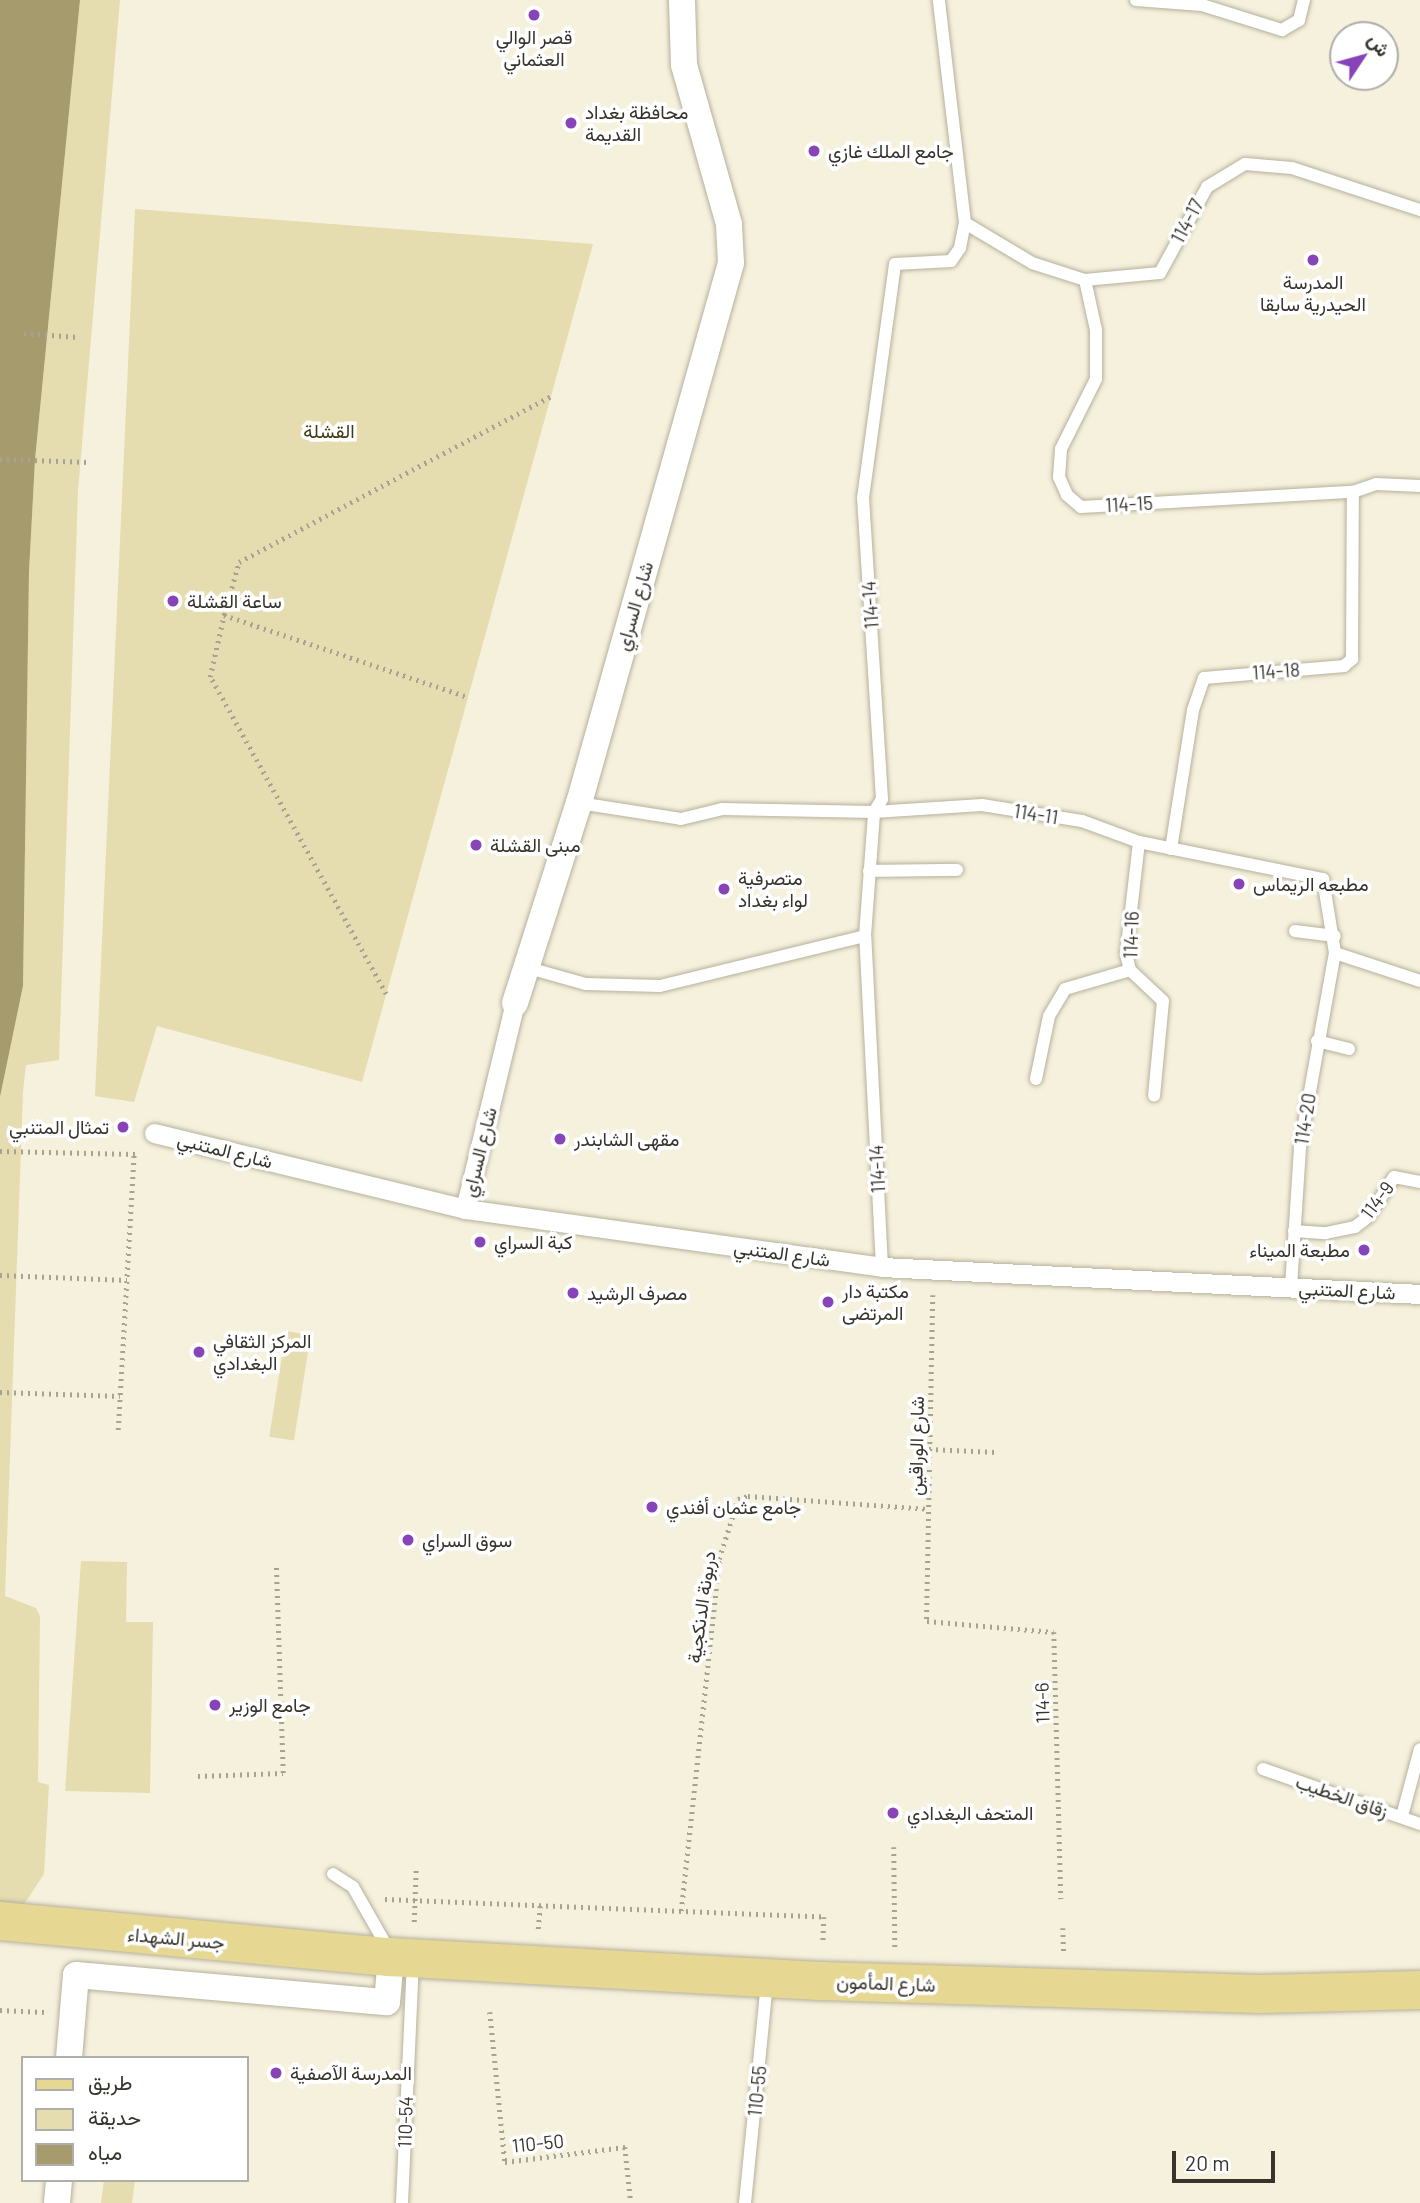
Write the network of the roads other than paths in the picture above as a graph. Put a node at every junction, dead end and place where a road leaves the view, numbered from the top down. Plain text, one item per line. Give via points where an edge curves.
1 (682, 0) edge
2 (939, 0) edge
3 (1136, 0) edge
4 (1304, 0) edge
5 (1420, 211) edge
6 (965, 223) junction
7 (1085, 280) junction
8 (1420, 486) edge
9 (1353, 492) junction
10 (579, 803) junction
11 (874, 812) junction
12 (1139, 842) junction
13 (1171, 849) junction
14 (957, 870) dead end
15 (869, 871) junction
16 (1294, 931) dead end
17 (866, 936) junction
18 (1335, 936) junction
19 (1335, 953) junction
20 (525, 967) junction
21 (1130, 970) junction
22 (1420, 981) edge
23 (515, 1003) joint
24 (1317, 1041) junction
25 (1349, 1049) dead end
26 (1036, 1079) dead end
27 (1154, 1097) dead end
28 (154, 1133) dead end
29 (1420, 1182) edge
30 (465, 1209) junction
31 (1294, 1231) junction
32 (883, 1267) junction
33 (1291, 1287) junction
34 (1420, 1294) edge
35 (1420, 1749) edge
36 (1263, 1769) dead end
37 (1402, 1816) junction
38 (1420, 1824) edge
39 (332, 1874) dead end
40 (0, 1921) edge
41 (352, 1954) joint
42 (402, 1957) junction
43 (768, 1978) junction
44 (1420, 1990) edge
45 (69, 2056) edge
46 (59, 2182) edge
47 (57, 2203) edge
48 (402, 2203) edge
49 (745, 2203) edge

1 - 10 street, شارع السراي via 684,65 729,224 730,264
2 - 6 lane, 114-14
3 - 4 lane via 1202,5 1282,30 1299,20
5 - 7 lane, 114-17 via 1292,168 1245,164 1207,187 1160,273
6 - 7 lane, 114-17 via 1032,263
6 - 11 lane, 114-14 via 960,248 951,261 895,264 863,498 882,800
7 - 9 lane, 114-15 via 1096,330 1096,379 1061,449 1059,477 1067,495 1081,507
8 - 9 lane, 114-15 via 1376,484
9 - 13 lane, 114-18 via 1352,659 1344,666 1204,678 1193,710
10 - 11 lane, 114-11 via 681,819 722,809
10 - 20 street, شارع السراي
11 - 12 lane, 114-11 via 982,805 1082,821
11 - 15 lane, 114-14
12 - 13 lane, 114-11
12 - 21 lane, 114-16 via 1126,954
13 - 18 lane, 114-11 via 1323,879
14 - 15 lane
15 - 17 lane, 114-14
16 - 18 lane
17 - 20 lane via 660,986 586,984
17 - 32 lane, 114-14
18 - 19 lane, 114-11
19 - 22 lane
19 - 24 lane, 114-20
20 - 23 street, شارع السراي
21 - 26 lane via 1065,989 1049,1016
21 - 27 lane, 114-16 via 1163,1001
23 - 30 street, شارع السراي
24 - 25 lane
24 - 31 lane, 114-20 via 1300,1147
28 - 30 street, شارع المتنبي
29 - 31 lane, 114-9 via 1394,1177 1379,1204 1355,1227 1326,1233
30 - 32 street, شارع المتنبي
31 - 33 lane, 114-20
32 - 33 street, شارع المتنبي
33 - 34 street, شارع المتنبي
35 - 37 lane
36 - 37 lane, زقاق الخطيب
37 - 38 lane, زقاق الخطيب
39 - 42 lane via 353,1887
40 - 41 main road, جسر الشهداء
41 - 42 main road, شارع المأمون
42 - 43 main road, شارع المأمون
42 - 45 street via 387,2002 76,1975
42 - 48 lane, 110-54
43 - 44 main road, شارع المأمون via 1259,1994
43 - 49 lane, 110-55
46 - 47 street

